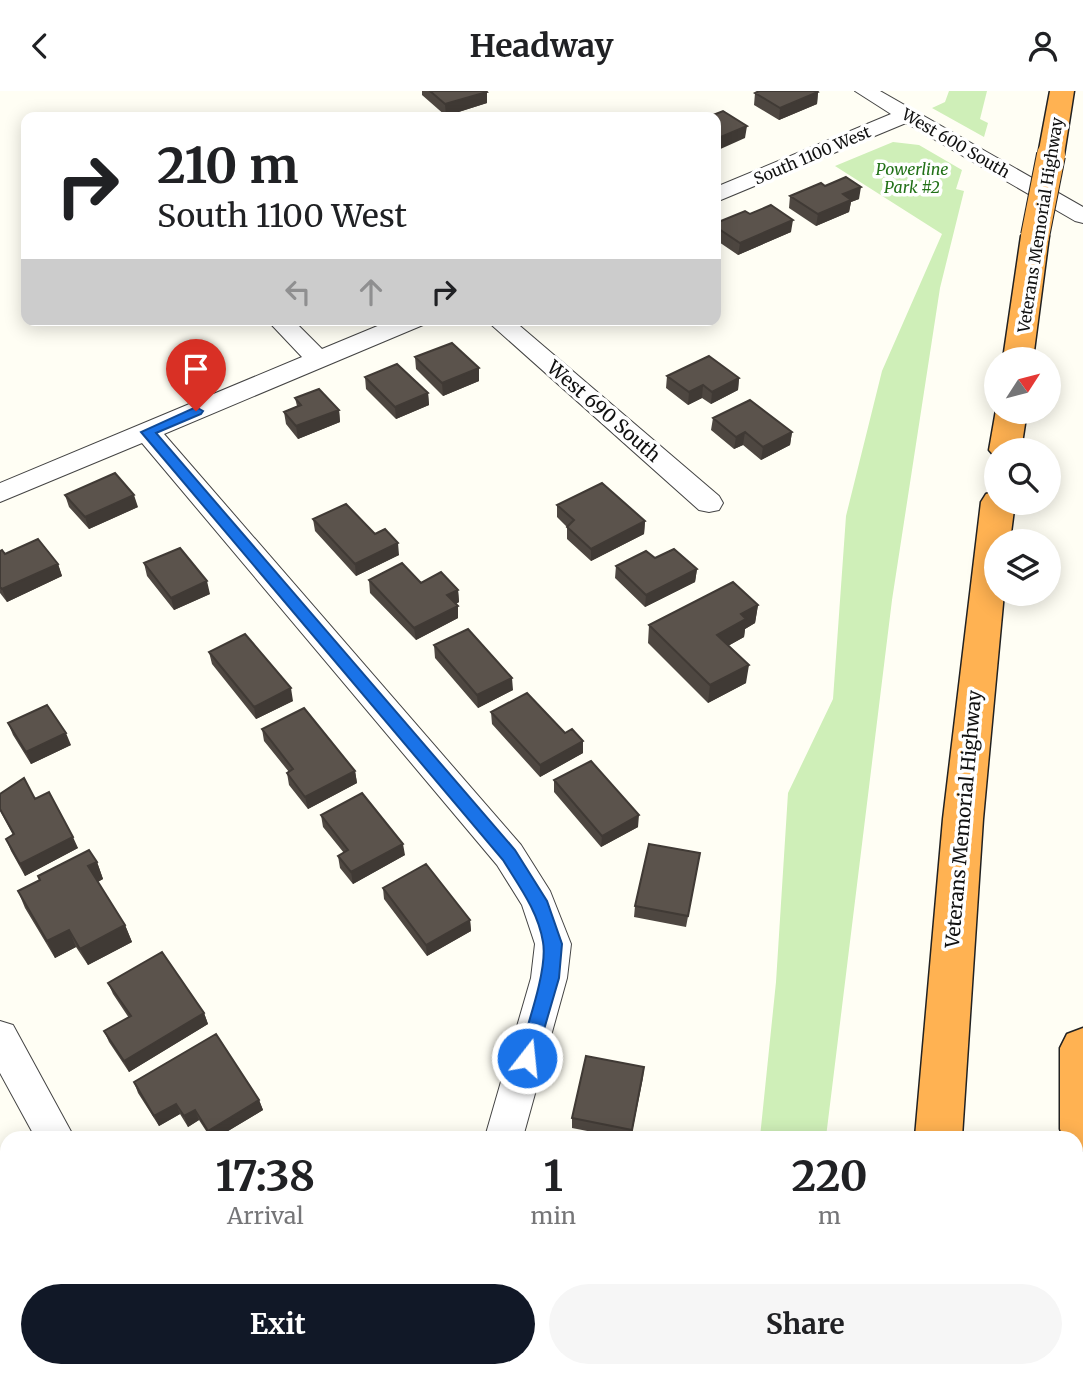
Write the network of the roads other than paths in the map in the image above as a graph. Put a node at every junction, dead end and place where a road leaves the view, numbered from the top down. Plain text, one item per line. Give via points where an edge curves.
1 (865, 91) edge
2 (1062, 91) edge
3 (907, 115) junction
4 (721, 193) edge
5 (1083, 216) edge
6 (285, 326) edge
7 (400, 326) edge
8 (505, 326) edge
9 (1020, 347) edge
10 (319, 360) junction
11 (147, 432) junction
12 (0, 493) edge
13 (709, 503) dead end
14 (996, 515) edge
15 (0, 1037) edge
16 (1083, 1048) edge
17 (1083, 1129) edge
18 (52, 1131) edge
19 (506, 1131) edge
20 (938, 1131) edge

1 - 3 street, West 600 South
2 - 9 highway, Veterans Memorial Highway, bridge
3 - 4 street, South 1100 West
3 - 5 street, West 600 South
6 - 10 street
7 - 10 street
8 - 13 street, West 690 South
10 - 11 street
11 - 12 street
11 - 19 street via 509,855 538,901 553,944 550,978
14 - 20 highway, Veterans Memorial Highway via 979,646
15 - 18 street
16 - 17 highway

